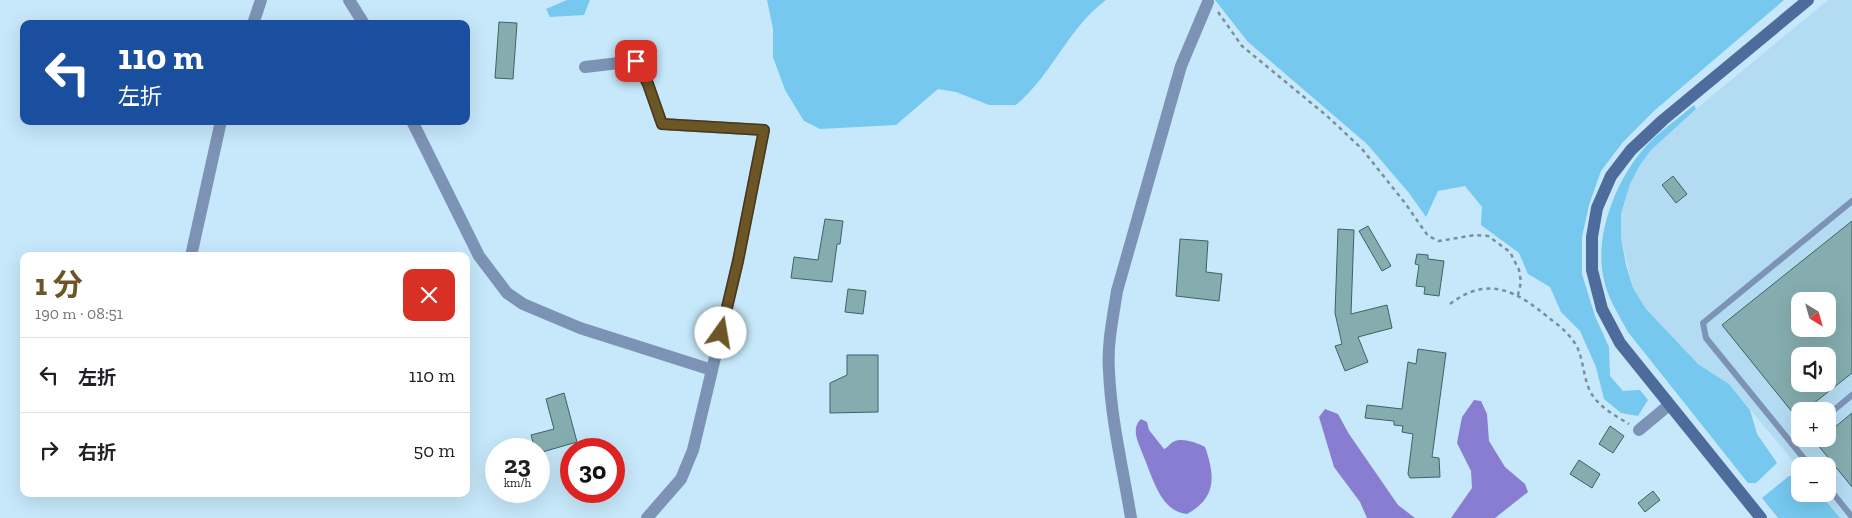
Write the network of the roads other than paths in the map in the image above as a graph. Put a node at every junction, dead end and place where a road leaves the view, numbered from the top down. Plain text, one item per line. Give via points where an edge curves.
1 (261, 0) edge
2 (349, 0) edge
3 (1808, 0) edge
4 (1208, 2) road end
5 (254, 20) edge
6 (362, 20) edge
7 (585, 67) dead end
8 (220, 125) edge
9 (414, 125) edge
10 (1852, 201) edge
11 (192, 252) edge
12 (712, 370) junction
13 (1852, 396) edge
14 (1669, 405) junction
15 (1836, 409) edge
16 (1639, 430) road end
17 (1791, 443) edge
18 (1794, 447) edge
19 (1803, 457) edge
20 (1836, 497) edge
21 (1852, 517) edge
22 (647, 518) edge
23 (1131, 518) edge
24 (1761, 518) edge

1 - 5 street
2 - 6 street
3 - 14 street via 1631,150 1612,176 1597,208 1592,237 1592,270 1602,309 1620,343
4 - 23 street via 1181,66 1117,291 1108,369 1112,412
7 - 12 street via 636,61 662,124 764,130
8 - 11 street
9 - 12 street via 479,256 507,293 523,304 580,328
10 - 17 lane via 1703,323 1706,338
12 - 22 street via 693,450 681,479
13 - 15 lane
14 - 16 street
14 - 24 street
18 - 19 lane
20 - 21 lane

